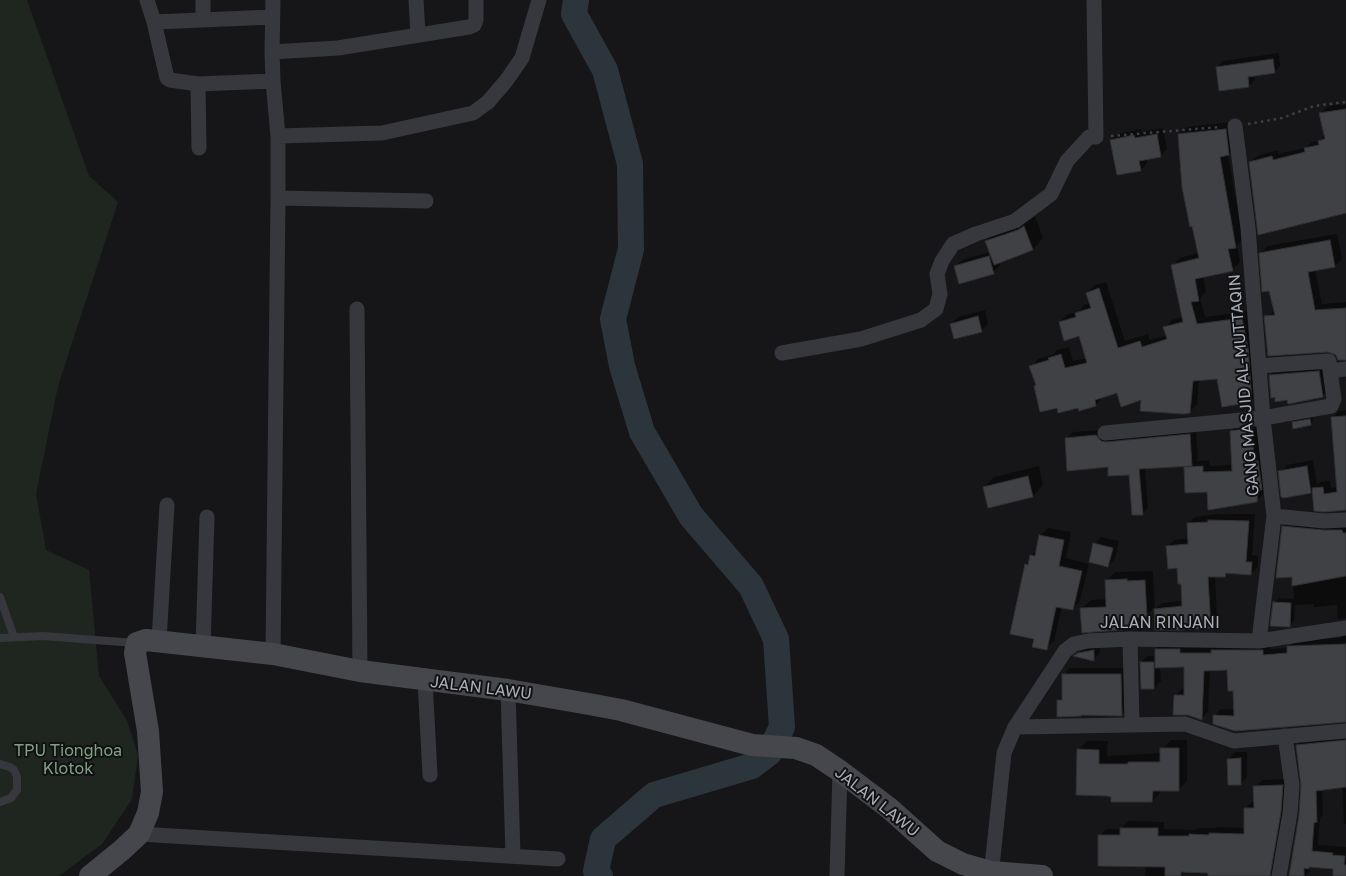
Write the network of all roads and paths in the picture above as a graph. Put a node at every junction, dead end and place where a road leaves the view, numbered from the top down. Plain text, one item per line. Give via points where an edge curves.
1 (146, 0) edge
2 (203, 0) edge
3 (273, 0) edge
4 (416, 0) edge
5 (476, 0) edge
6 (539, 0) edge
7 (1094, 0) edge
8 (272, 18) junction
9 (203, 19) junction
10 (154, 22) junction
11 (418, 34) junction
12 (272, 52) junction
13 (273, 81) junction
14 (198, 84) junction
15 (1346, 102) edge
16 (1236, 126) junction
17 (278, 136) junction
18 (1096, 137) junction
19 (199, 148) dead end
20 (278, 198) junction
21 (426, 201) dead end
22 (357, 309) dead end
23 (782, 353) dead end
24 (1259, 366) junction
25 (1346, 370) edge
26 (1330, 371) junction
27 (1263, 418) junction
28 (1105, 433) dead end
29 (167, 505) dead end
30 (1274, 516) junction
31 (207, 517) dead end
32 (1346, 520) edge
33 (0, 598) edge
34 (1346, 628) edge
35 (14, 637) junction
36 (0, 638) edge
37 (1130, 639) junction
38 (148, 642) junction
39 (1259, 642) junction
40 (202, 647) junction
41 (273, 654) junction
42 (360, 671) junction
43 (425, 680) junction
44 (508, 690) junction
45 (1132, 724) junction
46 (1015, 727) junction
47 (1346, 731) edge
48 (1285, 736) junction
49 (0, 764) edge
50 (840, 771) junction
51 (430, 775) dead end
52 (0, 802) edge
53 (139, 834) junction
54 (513, 855) junction
55 (558, 859) dead end
56 (991, 874) edge
57 (90, 876) edge
58 (837, 876) edge
59 (1042, 876) edge
60 (1279, 876) edge

1 - 10 street
2 - 9 street
3 - 8 street
4 - 11 street
5 - 11 street via 474,25
6 - 17 street via 522,58 488,102 473,113 382,133
7 - 18 street
8 - 9 street
8 - 12 street
9 - 10 street
10 - 14 street via 167,78
11 - 12 street via 338,48
12 - 13 street
13 - 14 street
13 - 17 street
14 - 19 street
15 - 16 path via 1314,106 1282,118
16 - 18 path
16 - 24 street, GANG MASJID AL-MUTTAQIN
17 - 20 street
18 - 23 street via 1089,137 1067,161 1051,194 1015,221 952,244 937,274 940,294 936,309 921,320 861,339
20 - 21 street
20 - 41 street
22 - 42 street
24 - 26 street via 1329,360
24 - 27 street, GANG MASJID AL-MUTTAQIN
25 - 26 street
26 - 27 street via 1334,399 1331,406
27 - 28 street
27 - 30 street, GANG MASJID AL-MUTTAQIN
29 - 38 street
30 - 32 street
30 - 39 street, GANG MASJID AL-MUTTAQIN
31 - 40 street
33 - 35 lane
34 - 39 street, JALAN RINJANI
35 - 36 lane
35 - 38 lane
37 - 39 street, JALAN RINJANI
37 - 45 street
37 - 46 street, JALAN RINJANI via 1074,644 1065,651
38 - 40 street, JALAN LAWU
38 - 53 street via 135,653 148,731 152,792
40 - 41 street, JALAN LAWU
41 - 42 street, JALAN LAWU
42 - 43 street, JALAN LAWU
43 - 44 street, JALAN LAWU
43 - 51 street
44 - 50 street, JALAN LAWU via 621,710 752,745 796,748 816,755
44 - 54 street
45 - 46 street
45 - 48 street via 1185,724 1234,741
46 - 56 street, JALAN RINJANI via 1004,753
47 - 48 street
48 - 60 street via 1292,785
49 - 52 lane via 14,770 17,777 17,790 11,798
50 - 56 street, JALAN LAWU via 938,851
50 - 58 street
53 - 54 street
53 - 57 street
54 - 55 street
56 - 59 street, JALAN LAWU

